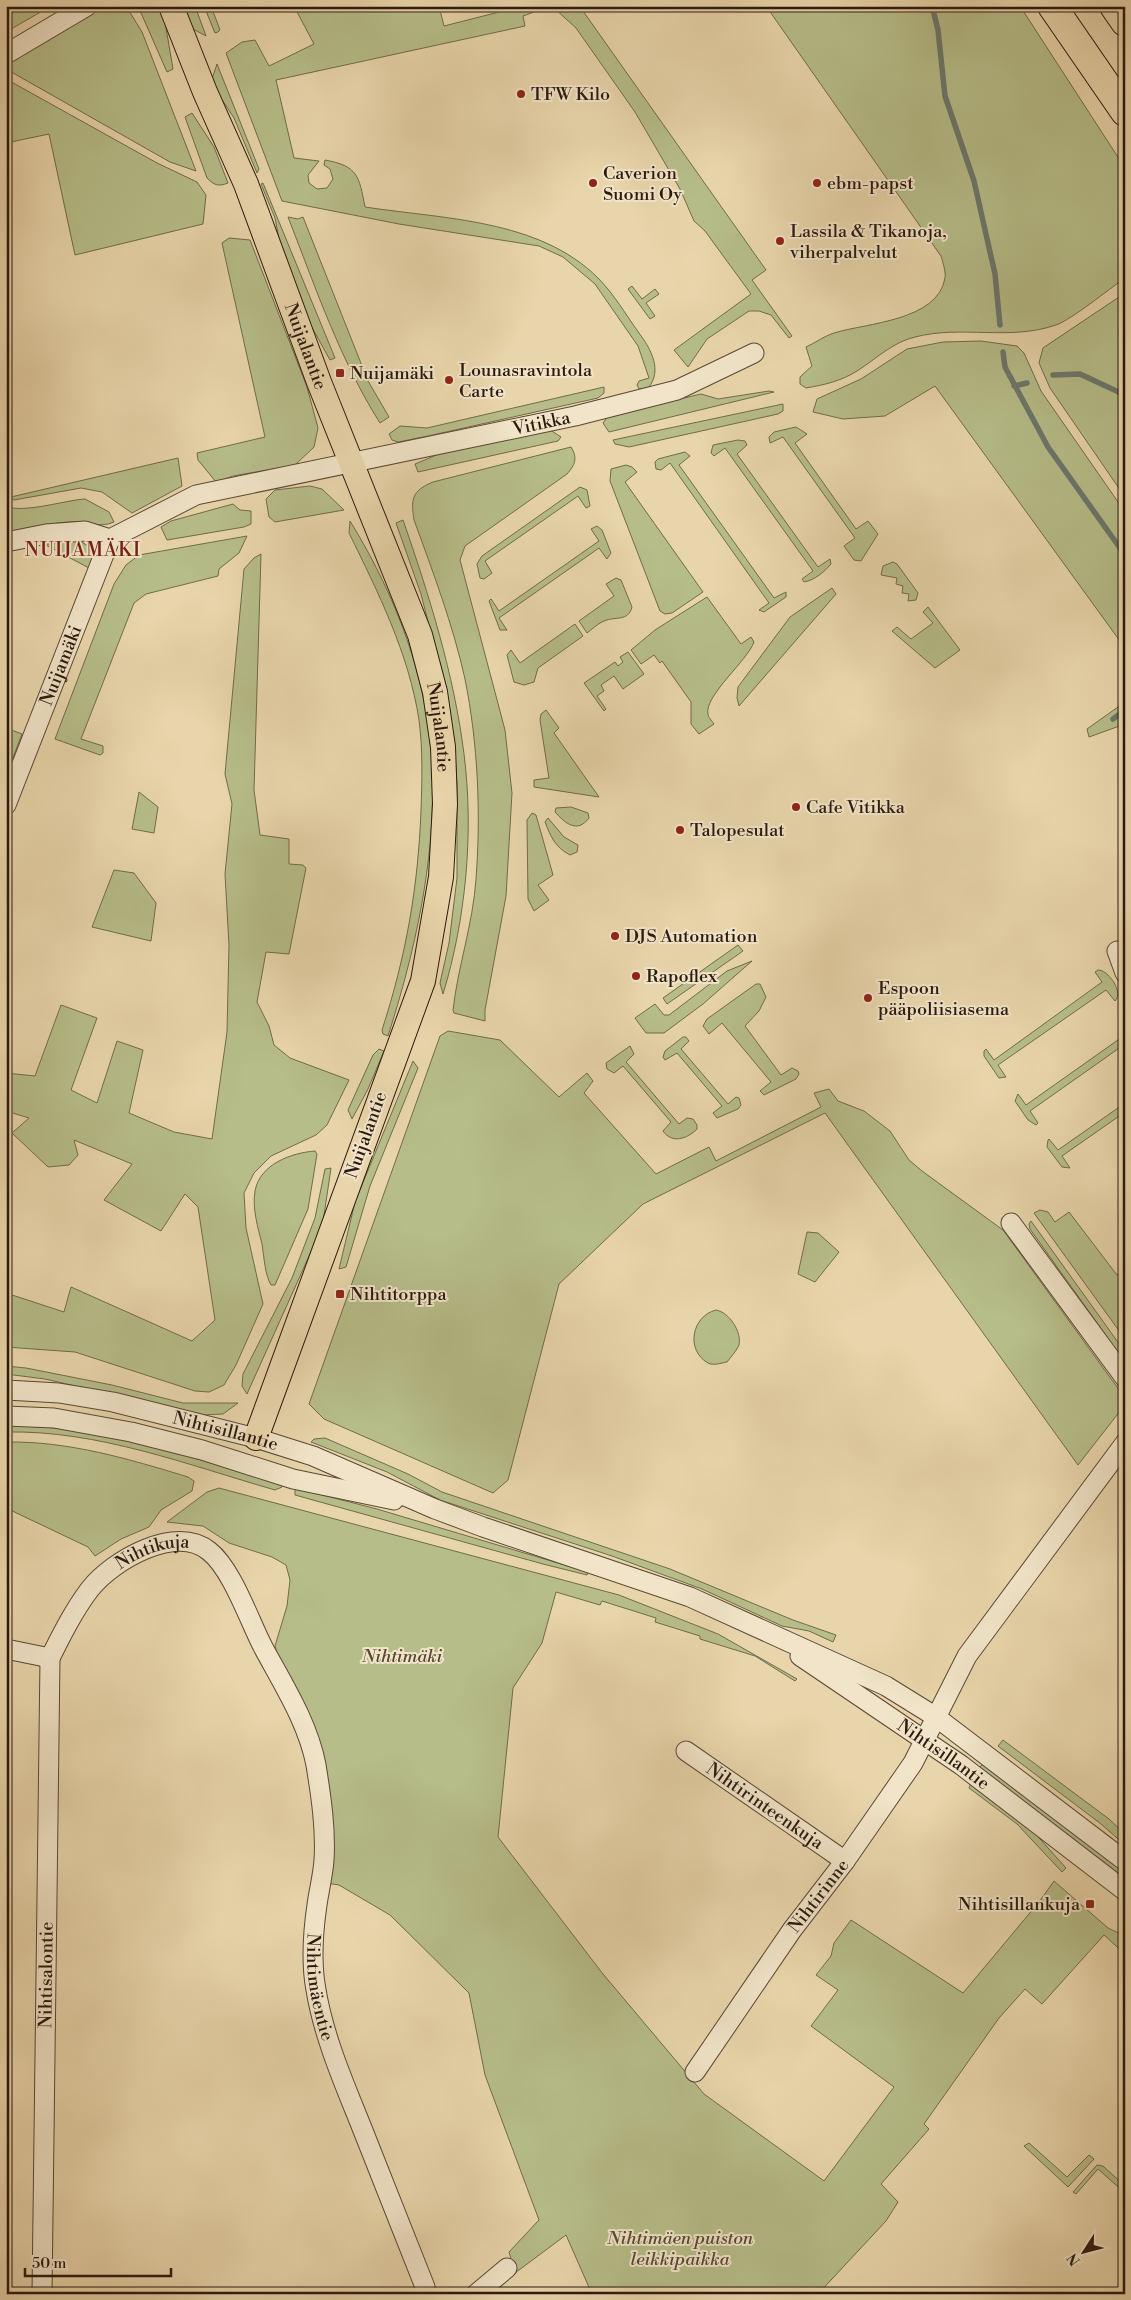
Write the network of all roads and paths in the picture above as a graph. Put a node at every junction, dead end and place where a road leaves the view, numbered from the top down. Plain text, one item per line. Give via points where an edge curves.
1 (87, 6) edge
2 (171, 6) edge
3 (1052, 6) edge
4 (1114, 6) edge
5 (1125, 22) edge
6 (6, 54) edge
7 (1125, 112) edge
8 (754, 353) dead end
9 (350, 462) junction
10 (110, 539) junction
11 (6, 542) edge
12 (6, 805) edge
13 (1117, 951) dead end
14 (1125, 973) edge
15 (1010, 1223) dead end
16 (1125, 1378) edge
17 (6, 1390) edge
18 (6, 1416) edge
19 (256, 1438) junction
20 (1125, 1443) edge
21 (246, 1465) junction
22 (435, 1509) junction
23 (756, 1625) junction
24 (6, 1649) edge
25 (50, 1658) junction
26 (278, 1670) joint
27 (936, 1717) junction
28 (925, 1740) junction
29 (686, 1751) dead end
30 (845, 1860) junction
31 (1125, 1861) edge
32 (1125, 1891) edge
33 (695, 2072) dead end
34 (507, 2268) dead end
35 (42, 2294) edge
36 (425, 2294) edge
37 (476, 2294) edge

1 - 6 street
2 - 9 main road, Nuijalantie via 246,184
3 - 7 highway
4 - 5 highway
8 - 9 street, Vitikka via 677,390 566,418
9 - 10 street via 196,495
9 - 19 main road, Nuijalantie via 420,635 435,692 443,747 445,804 441,877 423,981
10 - 11 street via 84,531
10 - 12 street, Nuijamäki
13 - 14 street
15 - 16 street
17 - 19 street, Nihtisillantie via 59,1393 113,1402
18 - 21 street, Nihtisillantie via 54,1418 131,1432
19 - 21 street, Nuijalantie
19 - 22 street, Nihtisillantie via 313,1456
20 - 27 street via 967,1656
21 - 22 street, Nihtisillantie via 293,1479
22 - 23 street, Nihtisillantie via 690,1597
23 - 27 street, Nihtisillantie via 886,1686
23 - 28 street, Nihtisillantie
24 - 25 street
25 - 26 street, Nihtikuja via 69,1619 92,1587 124,1560 161,1543 176,1541 198,1544 224,1566
25 - 35 street, Nihtisalontie
26 - 36 street, Nihtimäentie via 316,1763 323,1816 324,1862 313,1965 316,1990 330,2047 425,2287
27 - 28 street, Nihtirinne
27 - 31 street, Nihtisillantie
28 - 30 street, Nihtirinne
28 - 32 street, Nihtisillantie
29 - 30 street, Nihtirinteenkuja
30 - 33 street, Nihtirinne via 792,1930
34 - 37 street

